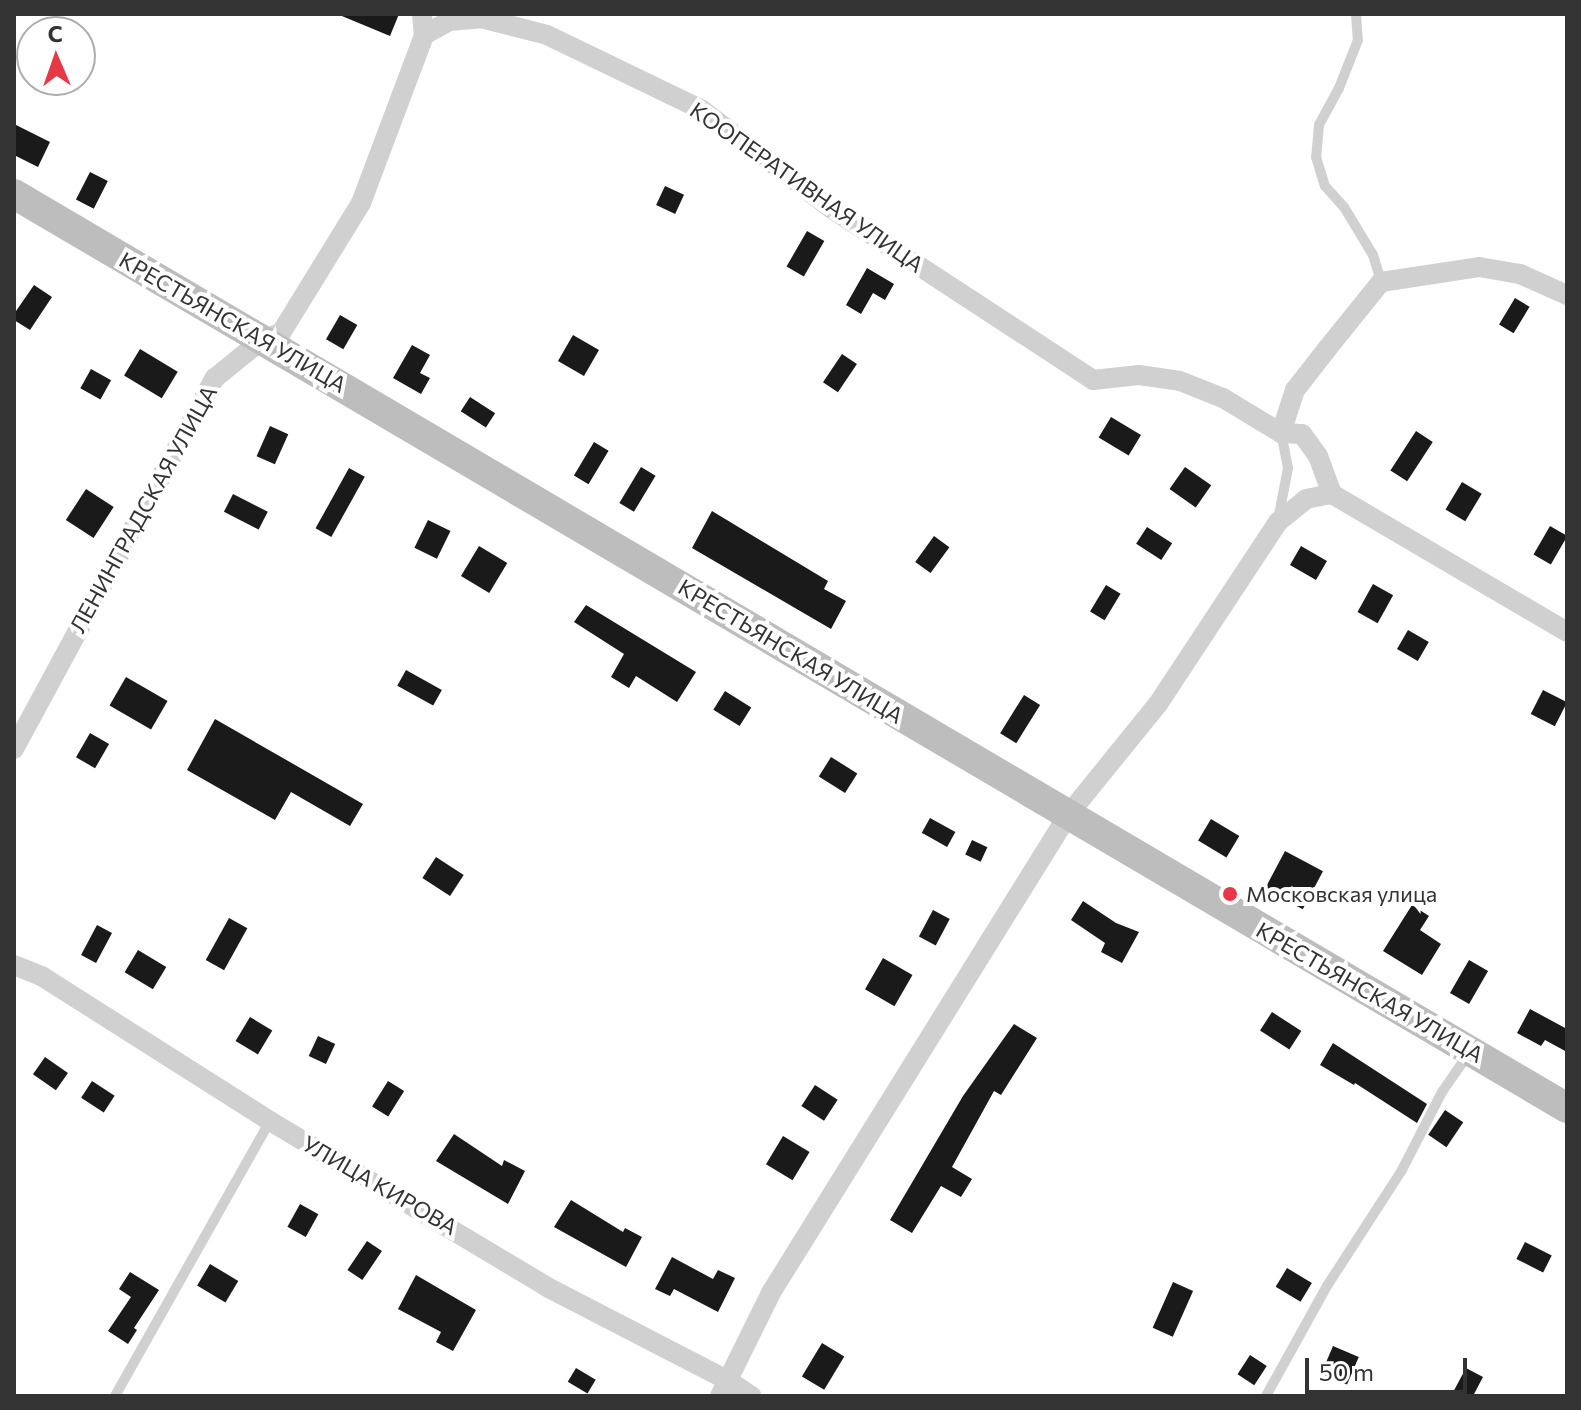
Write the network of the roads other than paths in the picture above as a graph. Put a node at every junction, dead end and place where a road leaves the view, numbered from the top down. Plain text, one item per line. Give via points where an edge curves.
1 (422, 14) edge
2 (1356, 14) edge
3 (424, 35) junction
4 (14, 194) edge
5 (1381, 282) junction
6 (1567, 295) edge
7 (263, 339) junction
8 (1281, 433) junction
9 (1332, 494) junction
10 (1278, 522) junction
11 (1567, 632) edge
12 (14, 749) edge
13 (1068, 815) junction
14 (14, 965) edge
15 (1470, 1051) junction
16 (1567, 1108) edge
17 (270, 1121) junction
18 (725, 1389) edge
19 (115, 1396) edge
20 (751, 1396) edge
21 (1266, 1396) edge

1 - 3 street
2 - 5 lane via 1358,40 1319,125 1316,157 1325,186 1373,255
3 - 7 street, ЛЕНИНГРАДСКАЯ УЛИЦА via 361,203 281,333
3 - 8 street, КООПЕРАТИВНАЯ УЛИЦА via 449,21 481,18 547,35 702,110 832,209 1093,380 1139,375 1180,381 1223,398
4 - 7 street, КРЕСТЬЯНСКАЯ УЛИЦА
5 - 6 street via 1479,267 1520,274
5 - 8 street via 1295,390
7 - 12 street, ЛЕНИНГРАДСКАЯ УЛИЦА via 215,378
7 - 13 street, КРЕСТЬЯНСКАЯ УЛИЦА
8 - 9 street via 1302,434 1318,456
8 - 10 lane via 1288,468
9 - 10 street via 1306,499
9 - 11 street
10 - 13 street via 1158,704
13 - 15 street, КРЕСТЬЯНСКАЯ УЛИЦА
13 - 18 street via 772,1291
14 - 17 street, УЛИЦА КИРОВА via 43,977
15 - 16 street, КРЕСТЬЯНСКАЯ УЛИЦА
15 - 21 lane
17 - 18 street, УЛИЦА КИРОВА
17 - 19 lane
18 - 20 street, УЛИЦА КИРОВА

